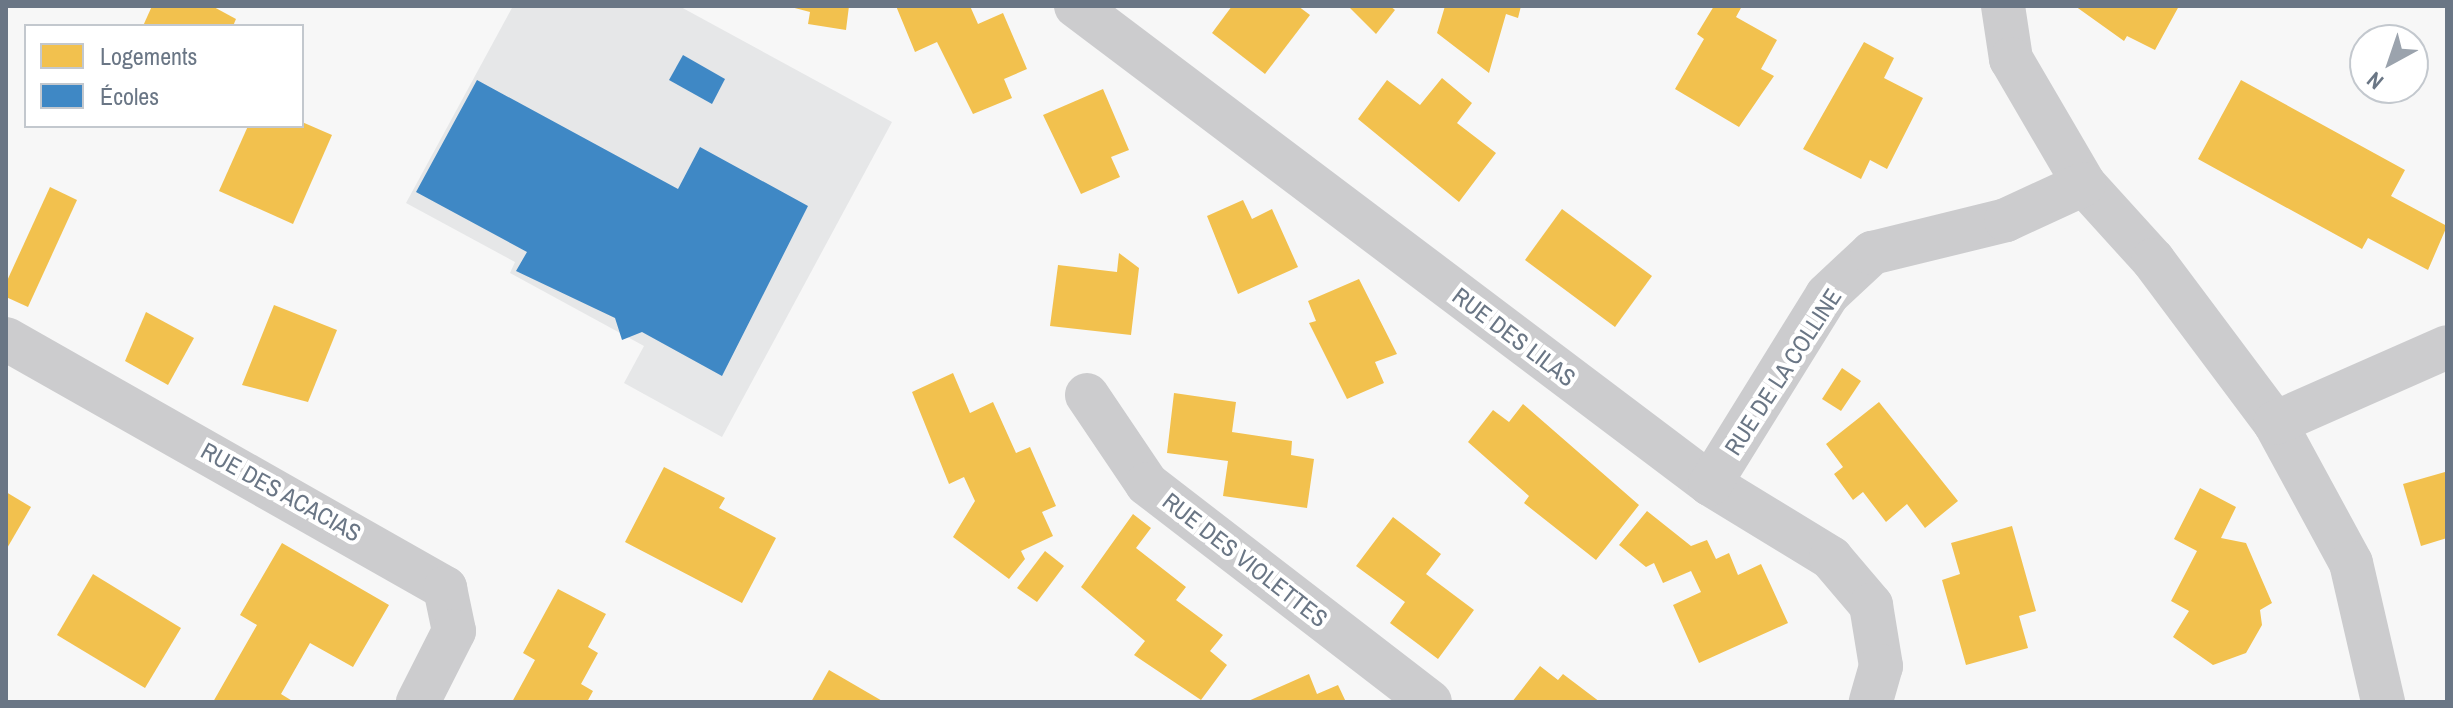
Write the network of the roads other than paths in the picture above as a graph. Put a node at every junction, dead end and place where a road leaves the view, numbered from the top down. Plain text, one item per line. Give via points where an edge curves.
1 (1076, 6) edge
2 (2003, 6) edge
3 (2084, 184) junction
4 (6, 339) edge
5 (2447, 347) edge
6 (1087, 395) dead end
7 (2275, 423) junction
8 (1710, 484) junction
9 (418, 702) edge
10 (1430, 702) edge
11 (1871, 702) edge
12 (2383, 702) edge

1 - 8 street, RUE DES LILAS
2 - 3 street via 2011,59
3 - 7 street via 2153,260
3 - 8 street, RUE DE LA COLLINE via 2006,220 1872,253 1827,295
4 - 9 street, RUE DES ACACIAS via 445,588 454,631
5 - 7 street
6 - 10 street, RUE DES VIOLETTES via 1147,484
7 - 12 street via 2351,563
8 - 11 street, RUE DES LILAS via 1856,580 1880,634 1881,666

